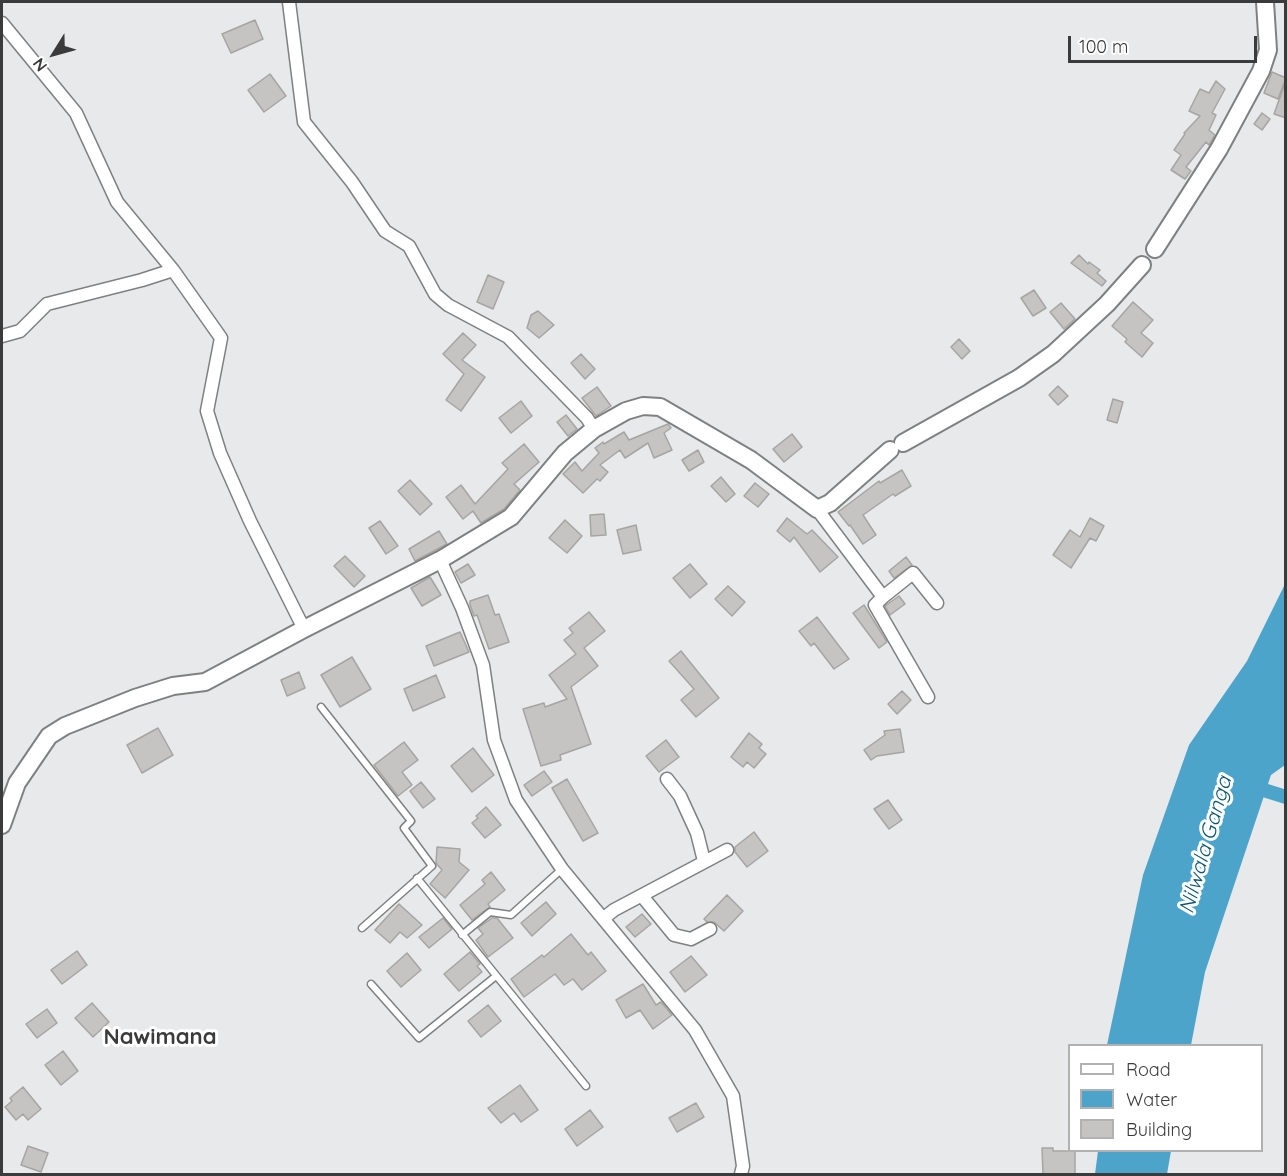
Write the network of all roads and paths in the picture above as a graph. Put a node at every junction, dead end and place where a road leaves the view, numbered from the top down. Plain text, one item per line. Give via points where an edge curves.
1 (289, 2) edge
2 (1265, 2) edge
3 (2, 23) edge
4 (1155, 249) dead end
5 (1142, 265) dead end
6 (173, 270) junction
7 (2, 336) edge
8 (594, 429) junction
9 (817, 509) junction
10 (440, 560) junction
11 (883, 597) junction
12 (937, 603) dead end
13 (304, 629) junction
14 (928, 697) dead end
15 (321, 707) dead end
16 (667, 779) dead end
17 (2, 825) edge
18 (727, 850) dead end
19 (704, 861) junction
20 (562, 869) junction
21 (417, 878) junction
22 (642, 896) junction
23 (604, 918) junction
24 (362, 928) dead end
25 (710, 929) dead end
26 (462, 935) junction
27 (496, 976) junction
28 (370, 984) dead end
29 (586, 1086) dead end
30 (741, 1174) edge

1 - 8 street via 304,122 385,231 408,246 435,294 508,337
2 - 4 main road via 1268,50 1261,70 1219,149
3 - 6 street via 76,113 117,201
5 - 9 main road via 1053,354 1019,378 897,446 830,503
6 - 7 street via 47,304 20,332
6 - 13 street via 221,339 207,411 220,453 250,521
8 - 9 main road via 626,411 660,407 750,460
8 - 10 main road via 565,453 511,517
9 - 11 street
10 - 13 main road
10 - 20 street via 483,665 494,740 516,800
11 - 12 street via 914,573
11 - 14 street via 875,605
13 - 17 main road via 205,682 172,686 135,698 49,736 17,783
15 - 21 lane via 411,821 404,828 432,866
16 - 19 street via 680,796 697,833
18 - 19 street
19 - 22 street
20 - 23 street
20 - 26 lane via 511,915 490,912
21 - 24 lane
21 - 26 lane
22 - 23 street
22 - 25 street via 674,935 691,939
23 - 30 street via 695,1029 733,1096
26 - 27 lane
27 - 28 lane via 419,1038
27 - 29 lane

